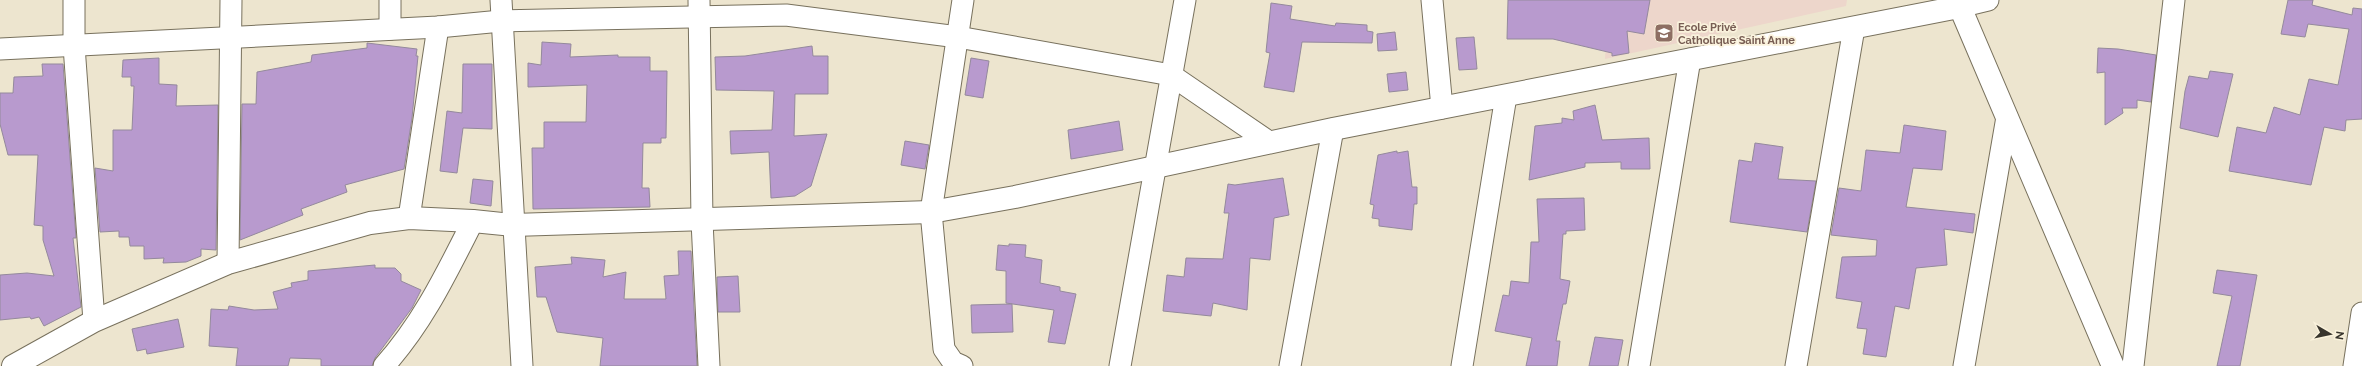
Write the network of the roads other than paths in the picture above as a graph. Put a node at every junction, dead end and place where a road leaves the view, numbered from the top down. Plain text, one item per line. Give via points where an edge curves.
1 (74, 0) edge
2 (231, 0) edge
3 (390, 0) edge
4 (501, 0) edge
5 (963, 0) edge
6 (1186, 0) edge
7 (1432, 0) edge
8 (1988, 0) edge
9 (2174, 0) edge
10 (1958, 4) edge
11 (699, 8) edge
12 (788, 8) edge
13 (501, 21) junction
14 (438, 27) junction
15 (1854, 28) junction
16 (390, 29) junction
17 (958, 36) junction
18 (232, 38) junction
19 (74, 46) junction
20 (0, 49) edge
21 (1690, 59) junction
22 (1171, 75) junction
23 (1506, 96) junction
24 (1442, 108) junction
25 (2006, 117) junction
26 (1333, 129) junction
27 (1270, 142) junction
28 (1156, 165) junction
29 (931, 212) junction
30 (409, 218) junction
31 (473, 221) junction
32 (702, 221) junction
33 (513, 225) junction
34 (228, 262) junction
35 (2362, 313) edge
36 (94, 321) junction
37 (13, 366) edge
38 (384, 366) edge
39 (522, 366) edge
40 (709, 366) edge
41 (962, 366) edge
42 (1120, 366) edge
43 (1290, 366) edge
44 (1462, 366) edge
45 (1639, 366) edge
46 (1796, 366) edge
47 (1964, 366) edge
48 (2112, 366) edge
49 (2133, 366) edge
50 (2354, 366) edge

1 - 19 street
2 - 18 street
3 - 16 street
4 - 13 street
5 - 17 street
6 - 22 street
7 - 24 street
8 - 10 street
9 - 49 street
10 - 15 street
10 - 25 street
11 - 12 street
11 - 13 street
11 - 32 street
12 - 17 street
13 - 14 street
13 - 33 street
14 - 16 street
14 - 30 street
15 - 21 street
15 - 46 street
16 - 18 street
17 - 22 street
17 - 29 street
18 - 19 street
18 - 34 street
19 - 20 street
19 - 36 street
21 - 23 street
21 - 45 street
22 - 27 street
22 - 28 street
23 - 24 street
23 - 44 street
24 - 26 street
25 - 47 street
25 - 48 street
26 - 27 street
26 - 43 street
27 - 28 street
28 - 29 street via 1015,197
28 - 42 street
29 - 32 street
29 - 41 street via 944,349 953,362
30 - 31 street
30 - 34 street via 370,223
31 - 33 street
31 - 38 street via 435,296 410,335
32 - 33 street
32 - 40 street
33 - 39 street
34 - 36 street
35 - 50 street
36 - 37 street

